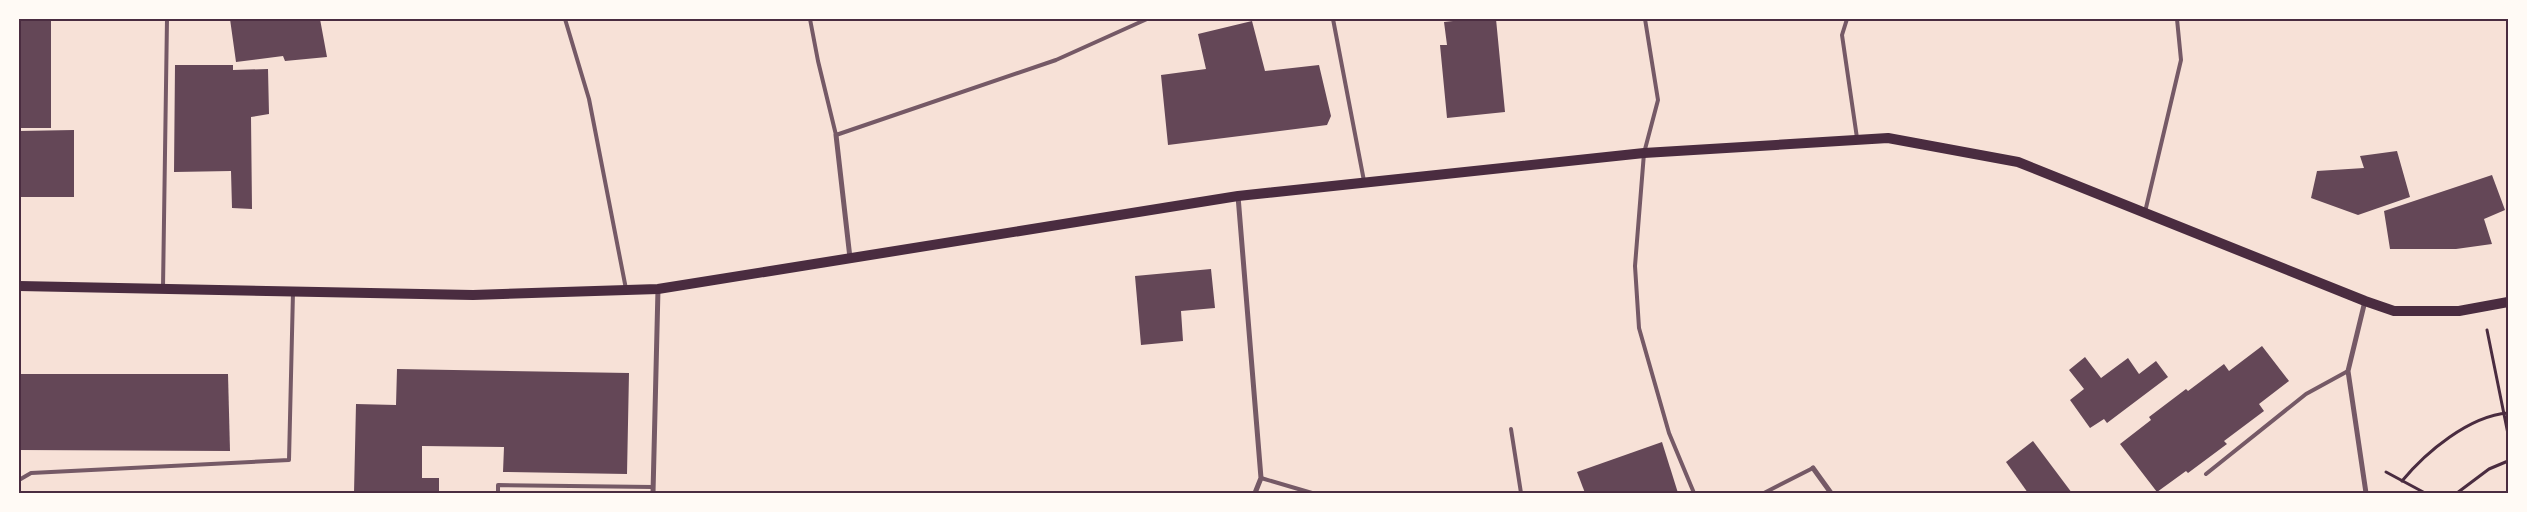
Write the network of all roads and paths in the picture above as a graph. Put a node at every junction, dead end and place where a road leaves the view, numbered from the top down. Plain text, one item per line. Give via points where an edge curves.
1 (167, 19) edge
2 (566, 19) edge
3 (810, 19) edge
4 (1147, 19) edge
5 (1333, 19) edge
6 (1645, 19) edge
7 (1847, 19) edge
8 (2177, 19) edge
9 (836, 135) junction
10 (1857, 140) junction
11 (1644, 153) junction
12 (1365, 183) junction
13 (1238, 196) junction
14 (2145, 212) junction
15 (850, 259) junction
16 (19, 286) edge
17 (163, 288) junction
18 (658, 289) junction
19 (293, 292) junction
20 (627, 292) junction
21 (2364, 301) junction
22 (2508, 302) edge
23 (2483, 307) junction
24 (2348, 371) junction
25 (2506, 413) edge
26 (1511, 429) dead end
27 (2508, 434) edge
28 (2361, 459) junction
29 (2508, 461) edge
30 (1812, 468) joint
31 (2206, 474) dead end
32 (1261, 478) junction
33 (19, 480) edge
34 (2402, 481) junction
35 (653, 487) junction
36 (498, 493) edge
37 (653, 493) edge
38 (1255, 493) edge
39 (1312, 493) edge
40 (1521, 493) edge
41 (1694, 493) edge
42 (1764, 493) edge
43 (1831, 493) edge
44 (2366, 493) edge
45 (2425, 493) edge
46 (2457, 493) edge

1 - 17 lane
2 - 20 lane via 589,99
3 - 9 lane
4 - 9 lane via 1056,60
5 - 12 lane
6 - 11 lane via 1658,100
7 - 10 lane via 1842,35
8 - 14 lane via 2180,60
9 - 15 street
10 - 11 main road
10 - 14 main road via 1888,138 2018,162
11 - 12 main road
11 - 41 lane via 1635,266 1639,328 1669,433
12 - 13 main road
13 - 15 main road
13 - 32 street
14 - 21 main road
15 - 18 main road
16 - 17 main road
17 - 19 main road
18 - 20 main road
18 - 35 street
19 - 20 main road via 473,296
19 - 33 lane via 289,460 31,473
21 - 23 main road via 2394,310 2459,311
21 - 24 street
22 - 23 main road
23 - 25 path
24 - 28 street
24 - 31 lane via 2306,394
25 - 27 path
25 - 34 path via 2452,436 2419,460
26 - 40 lane
28 - 34 path
28 - 44 street
29 - 46 path via 2489,469
30 - 42 lane
30 - 43 street
32 - 38 street
32 - 39 lane
34 - 45 path
35 - 36 lane via 498,485
35 - 37 street

